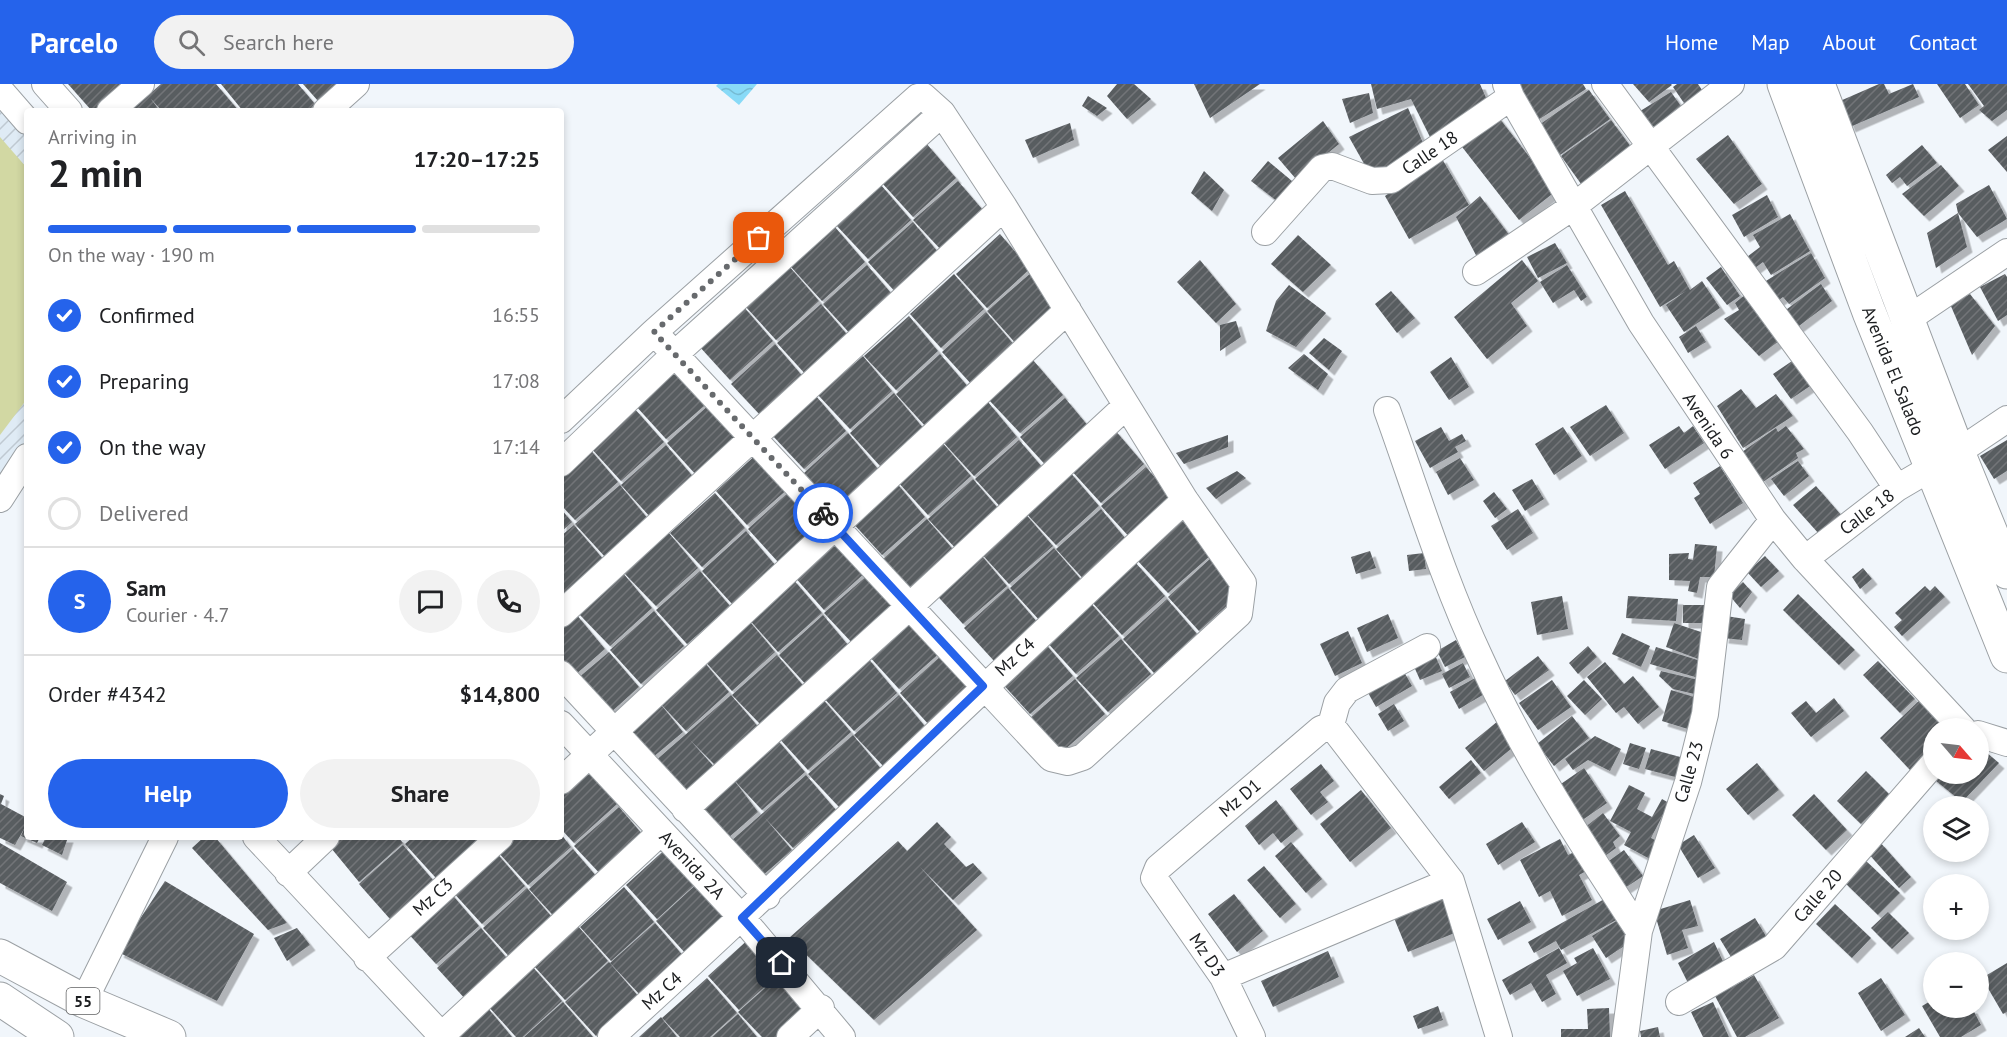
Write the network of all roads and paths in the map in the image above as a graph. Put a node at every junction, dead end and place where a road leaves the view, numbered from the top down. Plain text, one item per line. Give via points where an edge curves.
1 (45, 84) edge
2 (141, 84) edge
3 (356, 84) edge
4 (1605, 84) edge
5 (1731, 84) edge
6 (1784, 84) edge
7 (1818, 84) edge
8 (0, 90) edge
9 (1508, 91) edge
10 (66, 108) edge
11 (113, 108) edge
12 (329, 108) edge
13 (942, 114) junction
14 (24, 118) edge
15 (1649, 147) junction
16 (1574, 206) junction
17 (1004, 207) junction
18 (1264, 232) dead end
19 (2007, 252) edge
20 (1476, 272) dead end
21 (1068, 310) junction
22 (1908, 320) junction
23 (654, 332) junction
24 (675, 354) junction
25 (1126, 406) junction
26 (1387, 410) dead end
27 (564, 417) edge
28 (2007, 420) edge
29 (753, 439) junction
30 (564, 460) edge
31 (1945, 460) junction
32 (24, 462) edge
33 (1897, 489) junction
34 (0, 499) edge
35 (1185, 500) junction
36 (1773, 520) junction
37 (835, 527) junction
38 (1805, 559) junction
39 (2007, 572) edge
40 (910, 606) junction
41 (564, 611) edge
42 (1427, 647) dead end
43 (2007, 656) edge
44 (564, 677) edge
45 (983, 686) junction
46 (1953, 718) edge
47 (1331, 725) junction
48 (564, 727) edge
49 (614, 733) junction
50 (1989, 737) edge
51 (2007, 743) edge
52 (590, 755) junction
53 (1923, 776) edge
54 (564, 778) edge
55 (685, 809) junction
56 (661, 832) junction
57 (164, 840) edge
58 (259, 840) edge
59 (323, 840) edge
60 (497, 840) edge
61 (288, 873) junction
62 (1154, 878) joint
63 (1450, 881) junction
64 (767, 896) junction
65 (742, 918) junction
66 (1639, 931) junction
67 (0, 956) edge
68 (367, 958) junction
69 (1223, 977) junction
70 (0, 999) edge
71 (84, 1001) junction
72 (1679, 1002) dead end
73 (821, 1008) junction
74 (442, 1036) edge
75 (57, 1037) edge
76 (169, 1037) edge
77 (611, 1037) edge
78 (790, 1037) edge
79 (842, 1037) edge
80 (1252, 1037) edge
81 (1499, 1037) edge
82 (1625, 1037) edge

1 - 10 street
2 - 11 street
3 - 12 street
4 - 15 street
5 - 15 street
6 - 31 main road, Avenida El Salado
7 - 22 main road, Avenida El Salado
8 - 14 street
9 - 16 street, Avenida 6
9 - 18 street, Calle 18 via 1391,180 1372,181 1332,166 1322,168
13 - 17 street
13 - 23 street via 923,96 918,98
13 - 24 street
15 - 16 street
15 - 33 street via 1860,432
16 - 20 street
16 - 36 street, Avenida 6 via 1641,323
17 - 21 street
17 - 29 street
19 - 22 street
21 - 25 street
21 - 37 street
22 - 31 main road, Avenida El Salado
23 - 24 street
23 - 27 street
24 - 29 street
24 - 30 street
25 - 35 street
25 - 40 street
26 - 66 street via 1480,660 1583,845
28 - 31 street, Calle 18
29 - 37 street
29 - 41 street
31 - 33 street, Calle 18
31 - 39 main road, Avenida El Salado
31 - 43 main road, Avenida El Salado
32 - 34 street
33 - 38 street, Calle 18
35 - 45 street, Mz C4
35 - 45 street via 1243,584 1239,614 1083,757 1068,762 1051,758
36 - 38 street, Avenida 6
36 - 66 street, Calle 23 via 1720,587 1705,714 1688,782
37 - 40 street
37 - 49 street
38 - 46 street, Avenida 6
40 - 45 street
40 - 55 street
42 - 47 street via 1347,690 1336,703
44 - 49 street, Avenida 2A
45 - 64 street, Mz C4
47 - 62 street, Mz D1 via 1321,729 1167,860
47 - 63 street
48 - 52 street, Avenida 2A
49 - 52 street
49 - 55 street, Avenida 2A
50 - 51 street
52 - 54 street
52 - 56 street, Avenida 2A
53 - 72 street, Calle 20 via 1774,947
55 - 64 street, Avenida 2A
56 - 65 street, Avenida 2A
56 - 74 street
57 - 71 street
58 - 61 street
59 - 61 street
60 - 68 street, Mz C3
61 - 68 street
62 - 69 street, Mz D3
63 - 69 street
63 - 81 street
64 - 65 street, Mz C4
65 - 73 street, Avenida 2A
65 - 77 street, Mz C4
66 - 82 street, Calle 23
67 - 71 main road, 55
68 - 74 street
69 - 80 street, Mz D3
70 - 75 main road, 55
71 - 76 main road, 55
73 - 78 street
73 - 79 street, Avenida 2A

